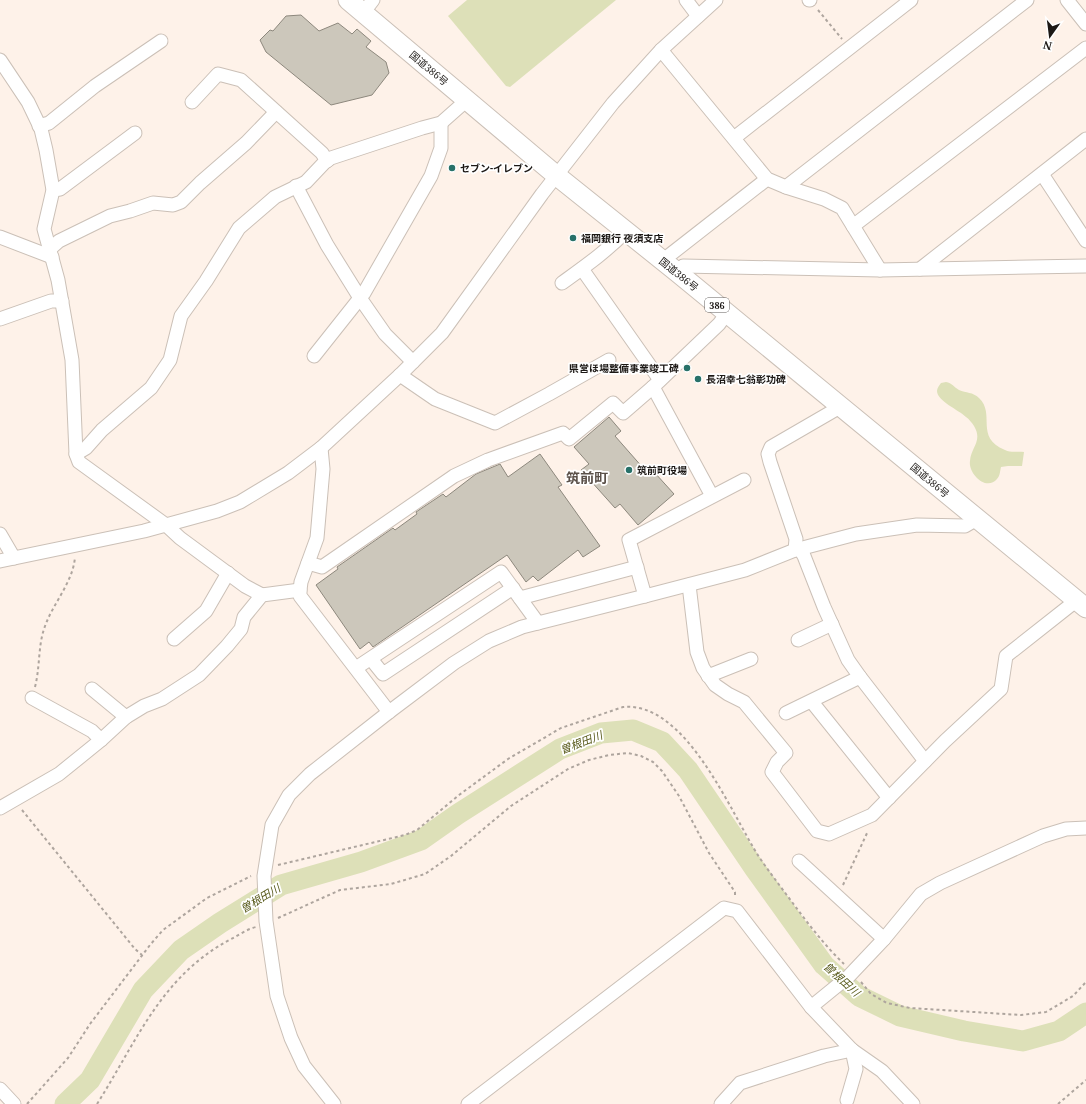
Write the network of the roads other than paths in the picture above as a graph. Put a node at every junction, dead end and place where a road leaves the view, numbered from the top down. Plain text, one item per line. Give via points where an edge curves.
1 (348, 0) edge
2 (686, 0) edge
3 (716, 0) edge
4 (911, 0) edge
5 (1027, 0) edge
6 (1067, 0) edge
7 (368, 6) edge
8 (698, 16) junction
9 (1086, 24) edge
10 (161, 41) dead end
11 (1086, 48) edge
12 (661, 50) junction
13 (0, 60) edge
14 (467, 100) junction
15 (192, 102) dead end
16 (276, 112) junction
17 (441, 123) junction
18 (39, 126) junction
19 (135, 133) dead end
20 (734, 138) junction
21 (1086, 139) edge
22 (327, 161) junction
23 (1042, 174) junction
24 (557, 176) junction
25 (768, 179) junction
26 (296, 186) junction
27 (786, 187) junction
28 (52, 190) junction
29 (853, 226) junction
30 (626, 231) junction
31 (0, 237) edge
32 (1086, 241) edge
33 (51, 253) junction
34 (669, 266) junction
35 (1086, 266) edge
36 (582, 269) junction
37 (920, 269) junction
38 (880, 270) junction
39 (562, 284) dead end
40 (360, 298) junction
41 (62, 300) junction
42 (727, 313) junction
43 (0, 319) edge
44 (314, 356) dead end
45 (609, 360) dead end
46 (413, 362) junction
47 (400, 375) junction
48 (656, 383) junction
49 (840, 406) junction
50 (321, 448) junction
51 (76, 454) junction
52 (744, 480) dead end
53 (712, 496) junction
54 (977, 519) junction
55 (166, 524) junction
56 (0, 534) edge
57 (798, 549) junction
58 (14, 558) junction
59 (0, 561) edge
60 (308, 564) junction
61 (637, 567) junction
62 (228, 573) junction
63 (688, 585) junction
64 (300, 590) junction
65 (516, 593) junction
66 (262, 595) junction
67 (646, 596) junction
68 (1081, 604) edge
69 (538, 623) junction
70 (832, 624) junction
71 (174, 639) dead end
72 (798, 640) dead end
73 (371, 658) junction
74 (751, 659) dead end
75 (356, 668) junction
76 (708, 676) junction
77 (860, 677) junction
78 (92, 689) dead end
79 (32, 698) road end
80 (812, 702) junction
81 (389, 712) junction
82 (786, 714) dead end
83 (126, 717) junction
84 (101, 740) junction
85 (925, 761) junction
86 (889, 798) junction
87 (0, 808) edge
88 (1086, 828) edge
89 (799, 861) dead end
90 (884, 939) junction
91 (811, 1007) junction
92 (852, 1050) junction
93 (0, 1089) edge
94 (847, 1100) dead end
95 (14, 1104) edge
96 (334, 1104) edge
97 (468, 1104) edge
98 (721, 1104) edge
99 (913, 1104) edge

1 - 7 highway, 国道386号 / 386
2 - 8 street
3 - 8 street
4 - 20 street
5 - 27 street
6 - 9 street
7 - 14 highway, 国道386号 / 386
8 - 12 street
10 - 18 street via 95,86 49,123
11 - 29 street
12 - 20 street
12 - 24 street via 613,103
13 - 18 street via 28,102
14 - 17 street
14 - 24 highway, 国道386号 / 386
15 - 16 street via 218,74 241,80
16 - 22 street via 322,153
16 - 33 street via 246,143 180,202 153,203 110,216 59,241
17 - 22 street
17 - 40 street via 441,148 431,176
18 - 28 street via 46,150
19 - 28 street via 60,189
20 - 25 street
21 - 23 street
22 - 26 street via 306,182
23 - 32 street
23 - 37 street
24 - 30 highway, 国道386号 / 386
24 - 46 street via 442,333
25 - 27 street
25 - 34 street
26 - 40 street via 326,244
26 - 51 street via 275,198 239,228 181,316 170,360 151,388 102,430 86,448
27 - 29 street via 824,198 842,208
28 - 33 street via 44,229
29 - 38 street
30 - 34 highway, 国道386号 / 386
30 - 36 street
31 - 33 street
33 - 41 street
34 - 38 street
34 - 42 highway, 国道386号 / 386
35 - 37 street
36 - 39 street
36 - 48 street
37 - 38 street
40 - 44 street
40 - 46 street via 385,334
41 - 43 street
41 - 51 street via 72,360
42 - 48 street via 719,324
42 - 49 highway, 国道386号 / 386
45 - 47 street via 494,423 435,399
46 - 47 street
47 - 50 street
48 - 53 street
48 - 60 street via 623,413 613,403 569,439 563,433 488,460 454,476 322,567
49 - 54 highway, 国道386号 / 386
49 - 57 street via 771,447 768,454
50 - 55 street via 288,473 240,502 217,511
50 - 60 street via 323,469 317,538
51 - 55 street via 79,462
52 - 53 street
53 - 61 street via 629,540
54 - 57 street via 965,526 917,525 856,534
54 - 68 highway, 国道386号 / 386
55 - 58 street via 144,531
55 - 62 street via 180,538
56 - 58 street
57 - 63 street via 745,570
57 - 70 street
58 - 59 street
60 - 64 street
61 - 65 street
61 - 67 street
62 - 66 street
62 - 71 street via 206,611
63 - 67 street
63 - 76 street via 697,652
64 - 66 street
64 - 75 street via 300,596
65 - 69 street
65 - 73 street via 383,674
65 - 73 street via 501,572
66 - 83 street via 244,618 241,629 200,675 162,699
67 - 69 street
68 - 85 street via 1006,656 1001,689
69 - 81 street via 489,641 454,663
70 - 72 street
70 - 77 street via 848,660
73 - 75 street
74 - 76 street
75 - 81 street
76 - 86 street via 728,694 744,702 786,753 772,772 817,831 829,834 872,815
77 - 80 street
77 - 85 street
78 - 83 street
79 - 84 street via 92,730
80 - 82 street
80 - 86 street
81 - 96 street via 310,774 289,795 272,825 264,872 266,923 277,996 291,1038 304,1066
83 - 84 street
84 - 87 street via 59,774
85 - 86 street
88 - 90 street via 1066,829 1043,836 940,883 921,894
89 - 90 street
90 - 91 street via 850,974
91 - 92 street
91 - 97 street via 737,911 724,908
92 - 94 street via 856,1069
92 - 98 street via 824,1056 740,1083
92 - 99 street via 882,1071
93 - 95 street

